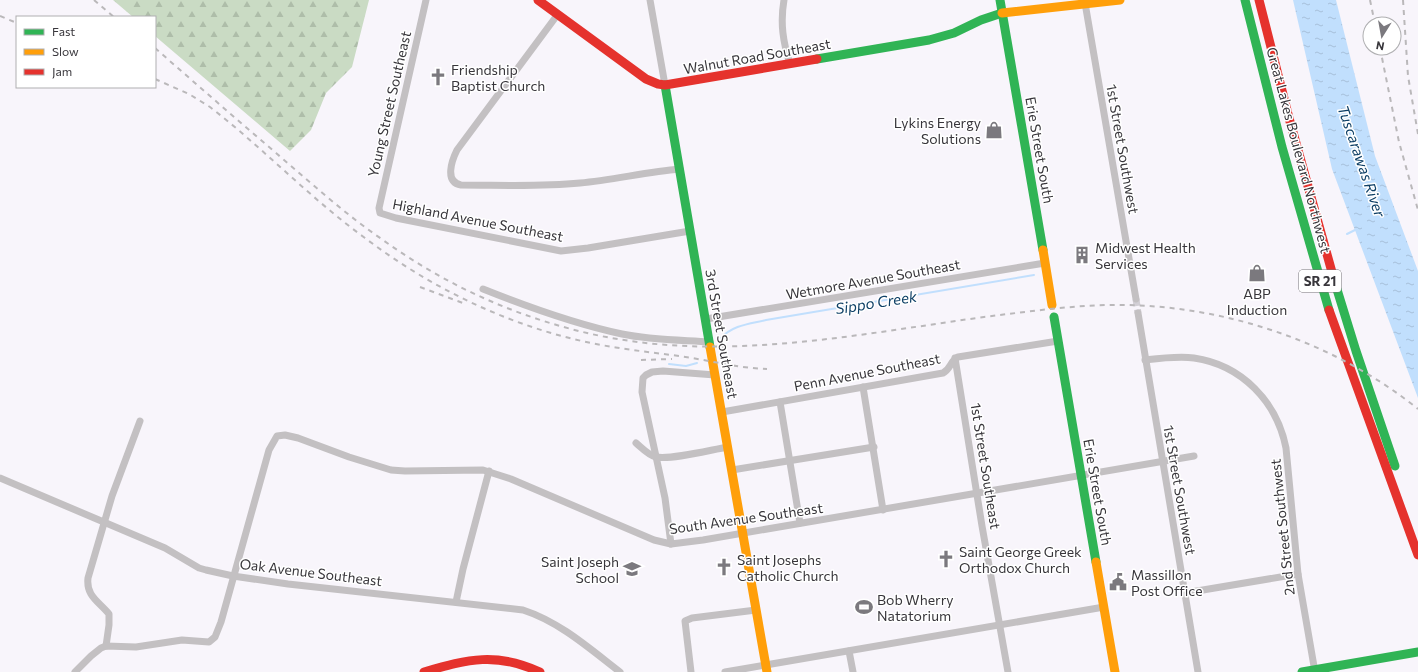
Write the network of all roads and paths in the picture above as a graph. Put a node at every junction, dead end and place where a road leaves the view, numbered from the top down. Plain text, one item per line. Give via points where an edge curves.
1 (426, 0) edge
2 (538, 0) edge
3 (650, 0) edge
4 (784, 0) edge
5 (1000, 0) edge
6 (1120, 0) edge
7 (1245, 0) edge
8 (1259, 0) edge
9 (1085, 3) junction
10 (1002, 13) junction
11 (558, 14) junction
12 (790, 64) junction
13 (665, 85) junction
14 (680, 169) junction
15 (380, 213) joint
16 (690, 231) junction
17 (1045, 263) junction
18 (483, 289) dead end
19 (1136, 299) tunnel mouth
20 (1052, 305) dead end
21 (1138, 313) tunnel mouth
22 (1054, 317) dead end
23 (706, 319) junction
24 (1058, 341) junction
25 (710, 342) junction
26 (955, 358) junction
27 (1145, 360) junction
28 (715, 375) junction
29 (863, 388) junction
30 (780, 402) junction
31 (722, 412) junction
32 (140, 421) dead end
33 (636, 443) dead end
34 (728, 447) junction
35 (874, 447) junction
36 (1194, 456) dead end
37 (656, 457) junction
38 (790, 461) junction
39 (1163, 461) junction
40 (732, 470) junction
41 (489, 471) junction
42 (1081, 475) junction
43 (0, 478) edge
44 (977, 493) junction
45 (883, 510) junction
46 (1415, 521) dead end
47 (105, 522) junction
48 (800, 524) junction
49 (743, 533) junction
50 (671, 544) junction
51 (1418, 555) edge
52 (1298, 574) junction
53 (233, 576) junction
54 (1185, 593) junction
55 (456, 602) junction
56 (1104, 607) junction
57 (756, 610) junction
58 (1000, 625) junction
59 (106, 646) junction
60 (849, 651) junction
61 (1418, 652) edge
62 (766, 669) edge
63 (1314, 671) edge
64 (75, 672) edge
65 (424, 672) edge
66 (540, 672) edge
67 (620, 672) edge
68 (691, 672) edge
69 (725, 672) edge
70 (853, 672) edge
71 (1008, 672) edge
72 (1115, 672) edge
73 (1198, 672) edge
74 (1302, 672) edge

1 - 15 street, Young Street Southeast
2 - 11 main road, Walnut Road Southeast
3 - 13 street, 3rd Street Southeast
4 - 12 street via 782,29
5 - 10 main road, Erie Street South
6 - 9 main road, Walnut Road Southeast
7 - 51 main road, Great Lakes Boulevard Northwest / SR 21 via 1282,147 1328,307
8 - 46 main road, Great Lakes Boulevard Northwest / SR 21 via 1288,118 1334,282
9 - 10 main road, Walnut Road Southeast
9 - 19 street, 1st Street Southwest
10 - 12 main road, Walnut Road Southeast via 934,39
10 - 17 main road, Erie Street South
11 - 13 main road, Walnut Road Southeast via 646,79
11 - 14 street via 462,143 453,159 451,172 455,182 461,185 565,185
12 - 13 main road, Walnut Road Southeast
13 - 14 main road, 3rd Street Southeast
14 - 16 main road, 3rd Street Southeast
15 - 16 street, Highland Avenue Southeast via 561,251
16 - 23 main road, 3rd Street Southeast
17 - 20 main road, Erie Street South
17 - 23 street, Wetmore Avenue Southeast
18 - 25 street via 538,310 622,334
21 - 27 street, 1st Street Southwest
22 - 24 main road, Erie Street South
23 - 25 main road, 3rd Street Southeast
24 - 26 street, Penn Avenue Southeast
24 - 42 main road, Erie Street South
25 - 28 main road, 3rd Street Southeast
26 - 29 street, Penn Avenue Southeast via 950,368 943,373
26 - 44 street, 1st Street Southeast
27 - 39 street, 1st Street Southwest
27 - 52 street, 2nd Street Southwest via 1175,357 1204,360 1231,370 1255,388 1273,412 1284,439
28 - 31 main road, 3rd Street Southeast
28 - 37 street via 657,371 643,378 642,392
29 - 30 street, Penn Avenue Southeast
29 - 35 street
30 - 31 street, Penn Avenue Southeast
30 - 38 street
31 - 34 main road, 3rd Street Southeast
32 - 47 street
33 - 37 street
34 - 37 street via 669,458
34 - 40 main road, 3rd Street Southeast
35 - 38 street
35 - 45 street
36 - 39 street, South Avenue Southeast
37 - 50 street
38 - 40 street
38 - 48 street
39 - 42 street, South Avenue Southeast
39 - 54 street, 1st Street Southwest
40 - 49 main road, 3rd Street Southeast
41 - 50 street, South Avenue Southeast via 654,540
41 - 53 street, South Avenue Southeast via 391,470 298,438 277,436 267,457
41 - 55 street
42 - 44 street, South Avenue Southeast
42 - 56 main road, Erie Street South
43 - 47 street, Oak Avenue Southeast
44 - 45 street, South Avenue Southeast
44 - 58 street, 1st Street Southeast
45 - 48 street, South Avenue Southeast
47 - 53 street, Oak Avenue Southeast via 165,548 199,568
47 - 59 street via 87,585 90,594 108,614
48 - 49 street, South Avenue Southeast
49 - 50 street, South Avenue Southeast
49 - 57 main road, 3rd Street Southeast
52 - 54 street
52 - 63 street, 2nd Street Southwest
53 - 55 street, Oak Avenue Southeast
53 - 59 street via 218,631 212,640 182,640 136,647
54 - 73 street, 1st Street Southwest
55 - 67 street, Oak Avenue Southeast via 513,608 534,614 557,625
56 - 58 street
56 - 72 main road, Erie Street South
57 - 62 main road, 3rd Street Southeast
57 - 68 street via 685,621
58 - 60 street
58 - 71 street, 1st Street Southeast
59 - 64 street via 90,656
60 - 62 street
60 - 70 street
61 - 63 main road
62 - 69 street
63 - 74 main road
65 - 66 main road via 488,658 511,660

